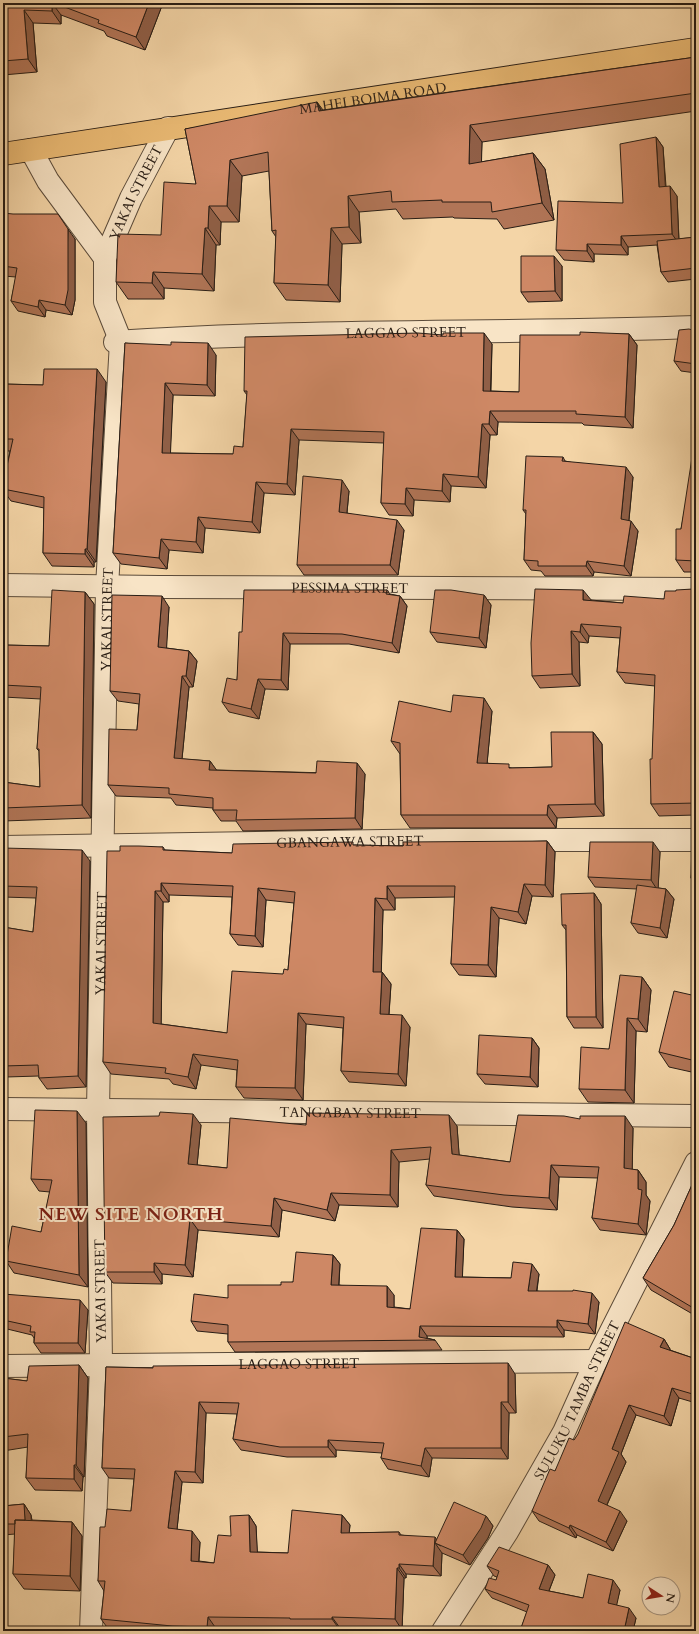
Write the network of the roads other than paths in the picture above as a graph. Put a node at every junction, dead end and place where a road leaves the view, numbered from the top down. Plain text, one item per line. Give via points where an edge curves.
1 (696, 49) edge
2 (168, 128) junction
3 (31, 150) junction
4 (3, 154) edge
5 (104, 258) junction
6 (696, 327) edge
7 (118, 342) junction
8 (3, 585) edge
9 (107, 587) junction
10 (696, 589) edge
11 (696, 840) edge
12 (104, 844) junction
13 (3, 847) edge
14 (3, 1109) edge
15 (98, 1110) junction
16 (696, 1116) edge
17 (696, 1163) edge
18 (596, 1361) junction
19 (101, 1365) junction
20 (3, 1366) edge
21 (442, 1629) edge
22 (91, 1631) edge

1 - 2 main road, MAHEI BOIMA ROAD
2 - 3 main road, MAHEI BOIMA ROAD
2 - 5 street, YAKAI STREET via 131,198
3 - 4 main road, MAHEI BOIMA ROAD
3 - 5 street, YAKAI STREET via 48,181
5 - 7 street, YAKAI STREET via 105,302
6 - 7 street, LAGGAO STREET via 592,331 253,335
7 - 9 street, YAKAI STREET
8 - 9 street, PESSIMA STREET
9 - 10 street, PESSIMA STREET
9 - 12 street, YAKAI STREET
11 - 12 street, GBANGAWA STREET
12 - 13 street, GBANGAWA STREET
12 - 15 street, YAKAI STREET
14 - 15 street, TANGABAY STREET
15 - 16 street, TANGABAY STREET
15 - 19 street, YAKAI STREET
17 - 18 street, SULUKU TAMBA STREET
18 - 19 street, LAGGAO STREET
18 - 21 street, SULUKU TAMBA STREET via 564,1432 507,1532
19 - 20 street, LAGGAO STREET
19 - 22 street, YAKAI STREET

